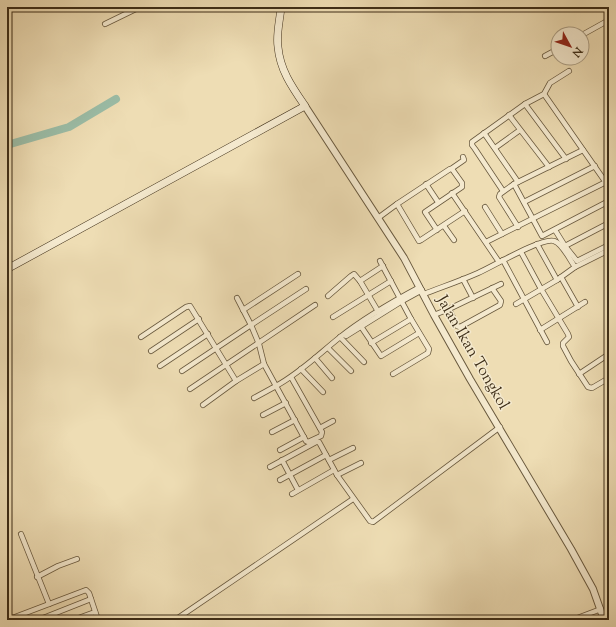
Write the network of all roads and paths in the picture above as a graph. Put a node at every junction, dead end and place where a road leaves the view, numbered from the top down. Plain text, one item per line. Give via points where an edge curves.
1 (140, 7) edge
2 (146, 7) edge
3 (150, 7) edge
4 (281, 7) edge
5 (609, 20) edge
6 (105, 24) dead end
7 (590, 31) edge
8 (550, 53) edge
9 (545, 56) dead end
10 (569, 71) dead end
11 (544, 94) junction
12 (525, 104) junction
13 (305, 106) junction
14 (509, 115) junction
15 (520, 130) junction
16 (484, 133) junction
17 (495, 148) junction
18 (583, 150) junction
19 (463, 158) dead end
20 (566, 159) junction
21 (595, 166) junction
22 (549, 167) junction
23 (451, 168) junction
24 (606, 182) junction
25 (516, 183) junction
26 (426, 184) junction
27 (609, 187) edge
28 (503, 191) junction
29 (452, 193) junction
30 (609, 201) edge
31 (438, 202) junction
32 (524, 202) junction
33 (397, 204) junction
34 (485, 207) dead end
35 (465, 211) junction
36 (378, 218) junction
37 (533, 219) junction
38 (609, 223) edge
39 (444, 226) junction
40 (518, 227) junction
41 (437, 230) junction
42 (555, 230) junction
43 (502, 234) junction
44 (454, 240) dead end
45 (486, 242) junction
46 (537, 244) junction
47 (609, 245) edge
48 (565, 246) junction
49 (609, 250) edge
50 (521, 252) junction
51 (501, 261) junction
52 (575, 267) junction
53 (7, 270) edge
54 (298, 274) dead end
55 (463, 279) junction
56 (559, 279) junction
57 (360, 281) junction
58 (391, 281) junction
59 (501, 284) dead end
60 (492, 288) junction
61 (306, 289) dead end
62 (541, 289) junction
63 (422, 291) junction
64 (328, 296) dead end
65 (368, 296) junction
66 (237, 298) dead end
67 (473, 298) junction
68 (401, 299) junction
69 (524, 299) junction
70 (585, 302) dead end
71 (516, 304) dead end
72 (314, 306) dead end
73 (578, 307) junction
74 (449, 309) junction
75 (243, 310) junction
76 (379, 313) junction
77 (434, 315) junction
78 (333, 317) dead end
79 (199, 319) junction
80 (411, 319) junction
81 (558, 319) junction
82 (251, 325) junction
83 (360, 325) junction
84 (540, 330) junction
85 (419, 333) junction
86 (208, 334) junction
87 (141, 337) dead end
88 (340, 338) junction
89 (547, 342) dead end
90 (371, 343) junction
91 (259, 344) junction
92 (328, 348) junction
93 (216, 349) junction
94 (151, 351) dead end
95 (609, 354) edge
96 (315, 358) junction
97 (364, 362) dead end
98 (264, 364) junction
99 (226, 365) junction
100 (160, 366) dead end
101 (301, 369) junction
102 (182, 371) dead end
103 (351, 371) dead end
104 (393, 374) dead end
105 (579, 374) junction
106 (291, 377) junction
107 (332, 378) dead end
108 (609, 378) edge
109 (236, 381) junction
110 (276, 386) junction
111 (190, 389) dead end
112 (323, 392) dead end
113 (254, 398) dead end
114 (286, 403) junction
115 (203, 405) dead end
116 (263, 415) dead end
117 (295, 420) junction
118 (333, 421) dead end
119 (500, 427) junction
120 (320, 428) junction
121 (272, 432) dead end
122 (304, 437) junction
123 (353, 448) dead end
124 (280, 450) dead end
125 (326, 455) junction
126 (282, 460) junction
127 (329, 460) junction
128 (361, 463) dead end
129 (270, 467) dead end
130 (334, 470) junction
131 (337, 475) junction
132 (290, 476) junction
133 (280, 480) dead end
134 (298, 490) junction
135 (292, 494) dead end
136 (353, 499) junction
137 (21, 534) dead end
138 (77, 559) dead end
139 (38, 577) junction
140 (91, 599) junction
141 (49, 604) junction
142 (601, 609) junction
143 (35, 610) junction
144 (95, 612) junction
145 (17, 618) edge
146 (7, 620) edge
147 (38, 620) edge
148 (73, 620) edge
149 (98, 620) edge
150 (175, 620) edge
151 (572, 620) edge
152 (604, 620) edge

1 - 6 street
2 - 3 street
4 - 13 main road via 278,47 280,61 289,82
5 - 7 street
8 - 9 street
10 - 11 street via 548,85
11 - 12 street
11 - 18 street
12 - 14 street
12 - 20 street
13 - 36 street, Jalan Ikan Tongkol
13 - 53 main road
14 - 15 street
14 - 16 street
15 - 17 street
15 - 22 street
16 - 17 street
16 - 28 street via 472,145
17 - 25 street
18 - 20 street
18 - 21 street
19 - 23 street via 464,160
20 - 22 street
21 - 24 street
21 - 32 street
22 - 25 street
23 - 26 street
23 - 29 street via 462,185
24 - 27 street
24 - 37 street
25 - 28 street
25 - 32 street
26 - 31 street
26 - 33 street
28 - 40 street via 499,196
29 - 31 street
29 - 35 street
30 - 42 street
31 - 41 street via 425,213
32 - 37 street
33 - 36 street
33 - 41 street via 418,240
34 - 43 street
35 - 39 street
35 - 45 street
36 - 63 street, Jalan Ikan Tongkol
37 - 40 street
37 - 42 street via 542,236
38 - 48 street
39 - 41 street
39 - 44 street
40 - 43 street
42 - 48 street
43 - 45 street
45 - 51 street
46 - 50 street
46 - 52 street via 551,240 556,242
46 - 56 street
47 - 48 street via 577,261
49 - 52 street
50 - 51 street
50 - 62 street
51 - 55 street
51 - 69 street
52 - 56 street
54 - 75 street
55 - 63 street
55 - 67 street
56 - 62 street
56 - 73 street
57 - 58 street via 381,264
57 - 64 street via 352,275
57 - 65 street
58 - 65 street
58 - 68 street
59 - 60 street
60 - 67 street
60 - 74 street via 501,301 500,305 460,327 457,326
61 - 82 street
62 - 69 street
62 - 81 street
63 - 68 street
63 - 77 street, Jalan Ikan Tongkol
65 - 76 street
65 - 78 street
66 - 75 street
67 - 74 street
68 - 76 street
68 - 80 street
69 - 71 street
69 - 84 street
70 - 73 street
72 - 91 street
73 - 81 street
74 - 77 street
75 - 82 street
76 - 83 street
77 - 119 street, Jalan Ikan Tongkol
79 - 86 street
79 - 87 street via 188,305
79 - 94 street
80 - 85 street
80 - 90 street
81 - 84 street
81 - 105 street via 569,337 563,346
82 - 91 street
82 - 93 street
83 - 88 street
83 - 90 street
84 - 89 street
85 - 90 street via 382,356 379,356
85 - 104 street via 429,351
86 - 93 street
86 - 100 street
88 - 92 street
88 - 97 street
91 - 98 street
91 - 99 street
92 - 96 street
92 - 103 street
93 - 99 street
93 - 102 street
95 - 105 street
96 - 101 street
96 - 107 street
98 - 109 street
98 - 110 street
99 - 109 street
99 - 111 street
101 - 106 street
101 - 112 street
105 - 108 street via 590,388
106 - 110 street
106 - 120 street
109 - 115 street
110 - 113 street
110 - 114 street
114 - 116 street
114 - 117 street
117 - 121 street
117 - 122 street
118 - 120 street
119 - 136 street via 373,522
119 - 142 street, Jalan Ikan Tongkol via 571,549
120 - 122 street via 322,434 317,438 308,442
122 - 124 street
123 - 127 street
125 - 126 street via 318,441
125 - 127 street
125 - 132 street
126 - 129 street
126 - 132 street
127 - 130 street
128 - 131 street
130 - 131 street
130 - 134 street
131 - 136 street
132 - 133 street
132 - 134 street
134 - 135 street
136 - 150 street
137 - 139 street
138 - 139 street
139 - 141 street
140 - 141 street via 86,590
140 - 144 street
140 - 147 street
141 - 143 street
142 - 151 street
142 - 152 street, Jalan Ikan Tongkol
143 - 145 street
143 - 147 street
144 - 148 street
144 - 149 street
145 - 146 street

